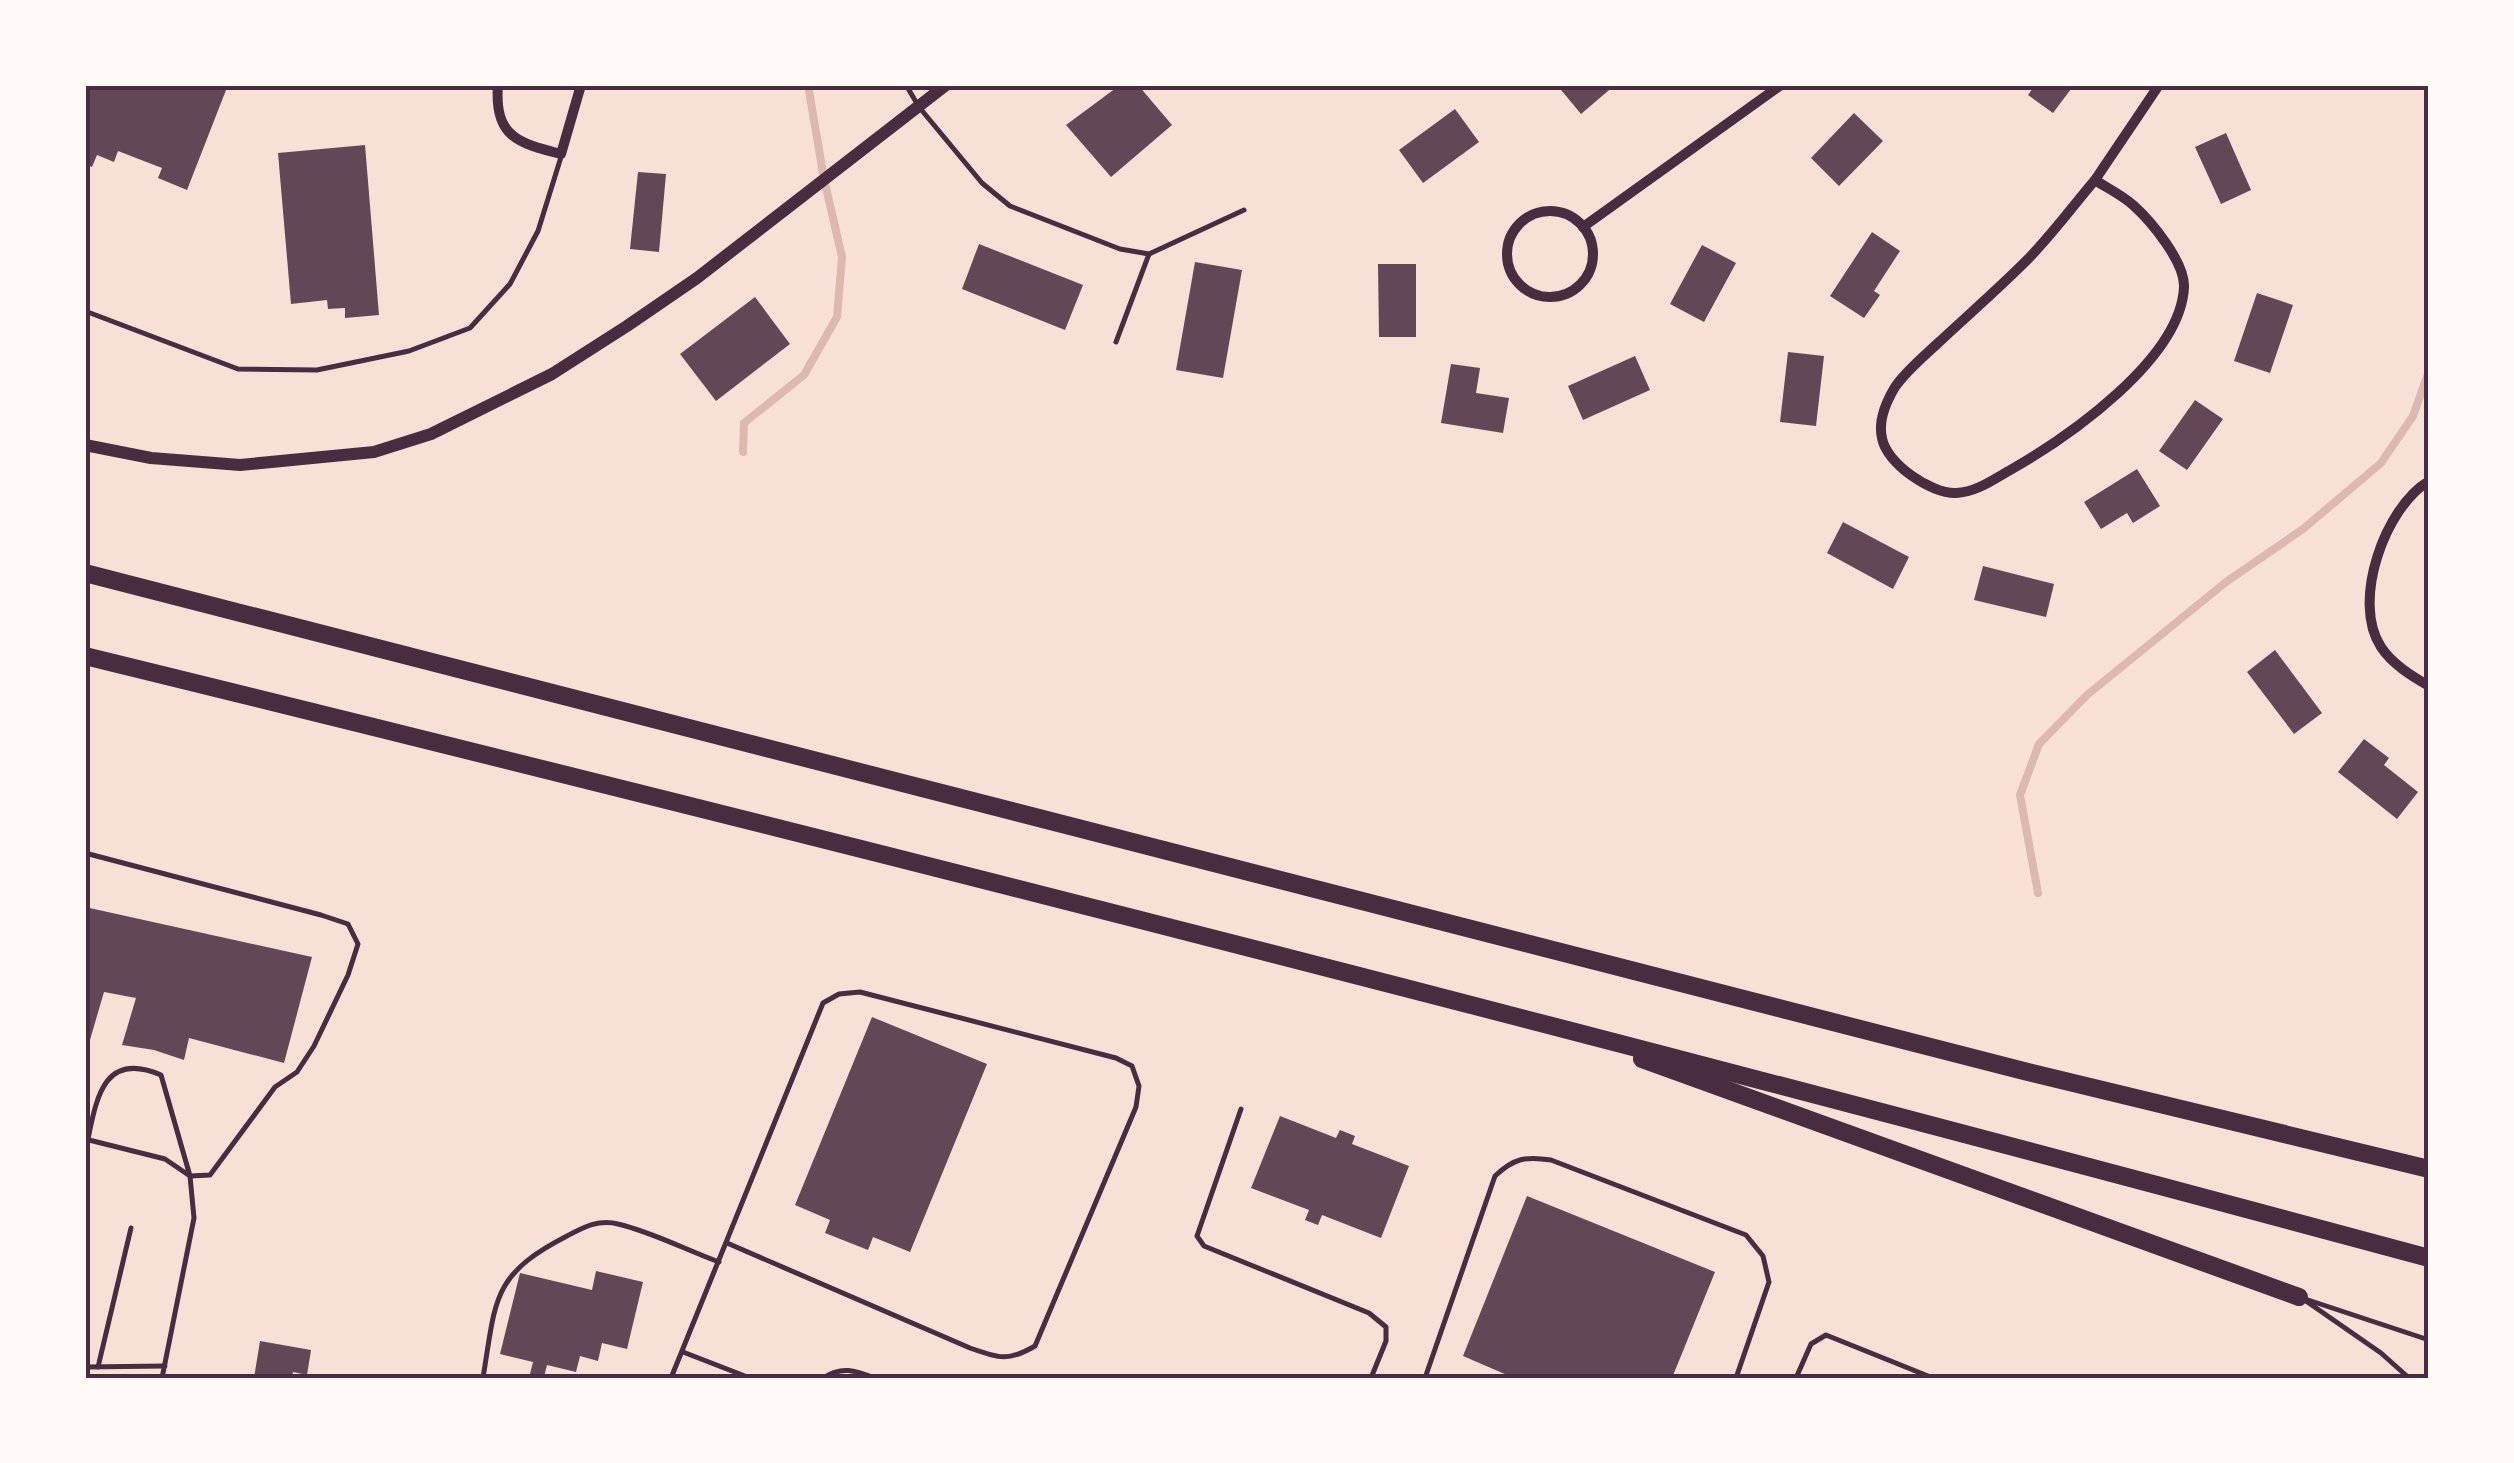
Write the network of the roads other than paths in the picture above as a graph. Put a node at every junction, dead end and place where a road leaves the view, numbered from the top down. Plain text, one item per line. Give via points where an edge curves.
1 (498, 85) edge
2 (581, 85) edge
3 (906, 85) edge
4 (946, 85) edge
5 (1781, 85) edge
6 (2159, 85) edge
7 (919, 107) junction
8 (562, 154) junction
9 (2095, 180) junction
10 (1244, 210) dead end
11 (1583, 227) junction
12 (1149, 254) junction
13 (85, 311) edge
14 (1116, 342) dead end
15 (85, 444) edge
16 (2429, 481) edge
17 (85, 573) edge
18 (85, 656) edge
19 (2429, 686) edge
20 (85, 854) edge
21 (1538, 1021) junction
22 (1241, 1109) dead end
23 (86, 1139) edge
24 (2429, 1168) edge
25 (190, 1176) junction
26 (131, 1228) dead end
27 (727, 1243) junction
28 (2429, 1258) edge
29 (719, 1262) junction
30 (2299, 1297) junction
31 (2429, 1340) edge
32 (682, 1352) junction
33 (85, 1366) edge
34 (165, 1366) junction
35 (98, 1367) junction
36 (162, 1378) edge
37 (483, 1378) edge
38 (671, 1378) edge
39 (750, 1378) edge
40 (823, 1378) edge
41 (874, 1378) edge
42 (1371, 1378) edge
43 (1426, 1378) edge
44 (1736, 1378) edge
45 (1796, 1378) edge
46 (1933, 1378) edge
47 (2408, 1378) edge

1 - 8 street via 503,127 530,146
2 - 8 street
3 - 7 lane
4 - 7 street
5 - 11 street
6 - 9 street
7 - 12 lane via 1010,206
7 - 15 street via 628,326 552,374 431,434 374,452 240,464 151,458
8 - 13 lane via 538,231 510,284 470,328 408,351 317,370 238,368
9 - 9 street via 2028,259 1896,386 1881,418 1882,440 1896,463 1920,482 1953,494 2044,451 2095,415 2162,342 2184,288 2182,275 2167,244 2132,204
10 - 12 lane
11 - 11 street via 1549,211 1525,219 1510,240 1514,277 1534,295 1575,290 1593,253
12 - 14 lane
16 - 19 street via 2388,528 2370,597 2381,648
17 - 24 highway via 1962,1055
18 - 21 highway
20 - 25 lane via 348,924 358,944 297,1072 275,1087 210,1174
21 - 28 highway
21 - 30 highway
22 - 42 lane via 1197,1236 1204,1246 1369,1313 1386,1327
23 - 25 lane via 166,1159
23 - 25 lane via 103,1084 120,1070 141,1067 161,1076
25 - 34 lane via 194,1218
26 - 35 lane
27 - 27 lane via 823,1004 839,994 860,992 1132,1066 1139,1086 1136,1107 1035,1346 1014,1358 970,1348
27 - 29 lane
29 - 32 lane
29 - 37 lane via 616,1223 592,1223 508,1277 494,1309
30 - 31 lane
30 - 47 lane
32 - 38 lane
32 - 39 lane
33 - 35 lane
34 - 35 lane
34 - 36 lane
40 - 41 lane via 850,1370
43 - 44 lane via 1495,1176 1528,1156 1746,1235 1763,1256 1768,1282
45 - 46 lane via 1810,1344 1826,1335

